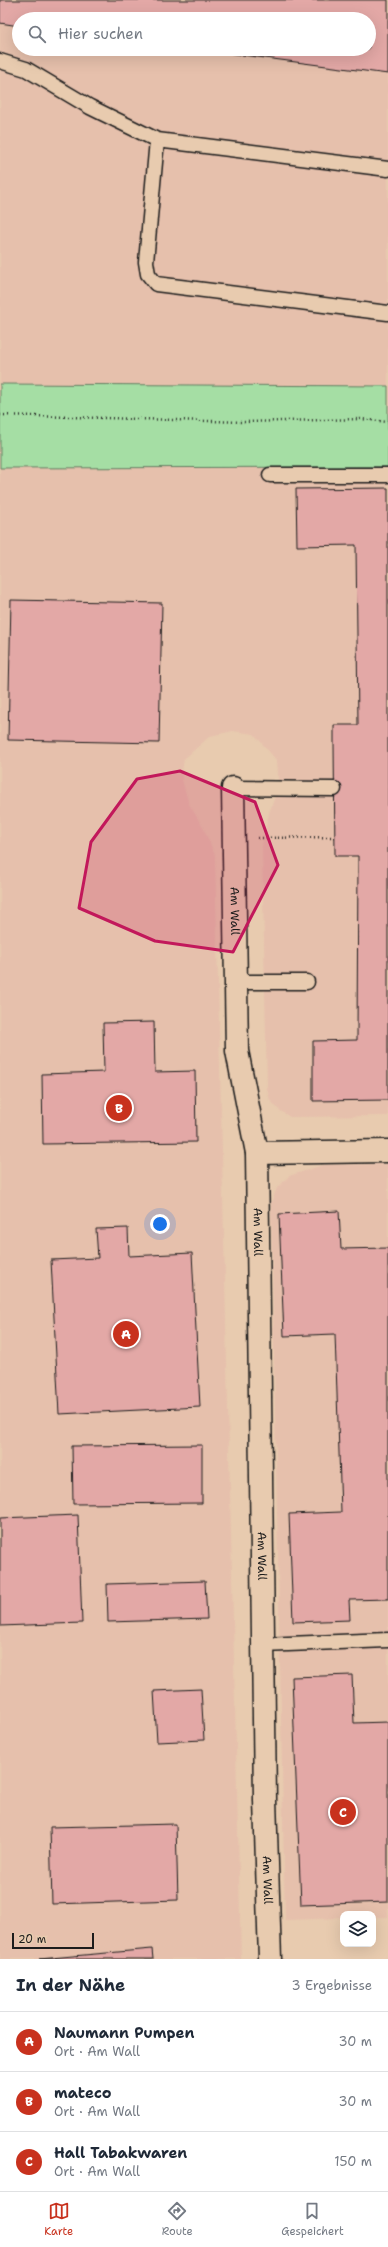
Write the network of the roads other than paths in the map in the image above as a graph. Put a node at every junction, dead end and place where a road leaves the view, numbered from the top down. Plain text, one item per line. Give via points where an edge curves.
1 (0, 61) edge
2 (157, 140) junction
3 (388, 169) edge
4 (388, 313) edge
5 (270, 475) dead end
6 (388, 475) edge
7 (233, 788) joint
8 (334, 789) dead end
9 (235, 982) junction
10 (307, 982) dead end
11 (388, 1151) edge
12 (257, 1152) junction
13 (388, 1640) edge
14 (263, 1645) junction
15 (270, 1959) edge

1 - 2 lane via 26,69 90,107
2 - 3 lane
2 - 4 lane via 146,262 148,274 156,284
5 - 6 lane
7 - 8 lane
7 - 9 street, Am Wall
9 - 10 lane
9 - 12 street, Am Wall via 237,1051
11 - 12 street
12 - 14 street, Am Wall
13 - 14 lane
14 - 15 street, Am Wall

